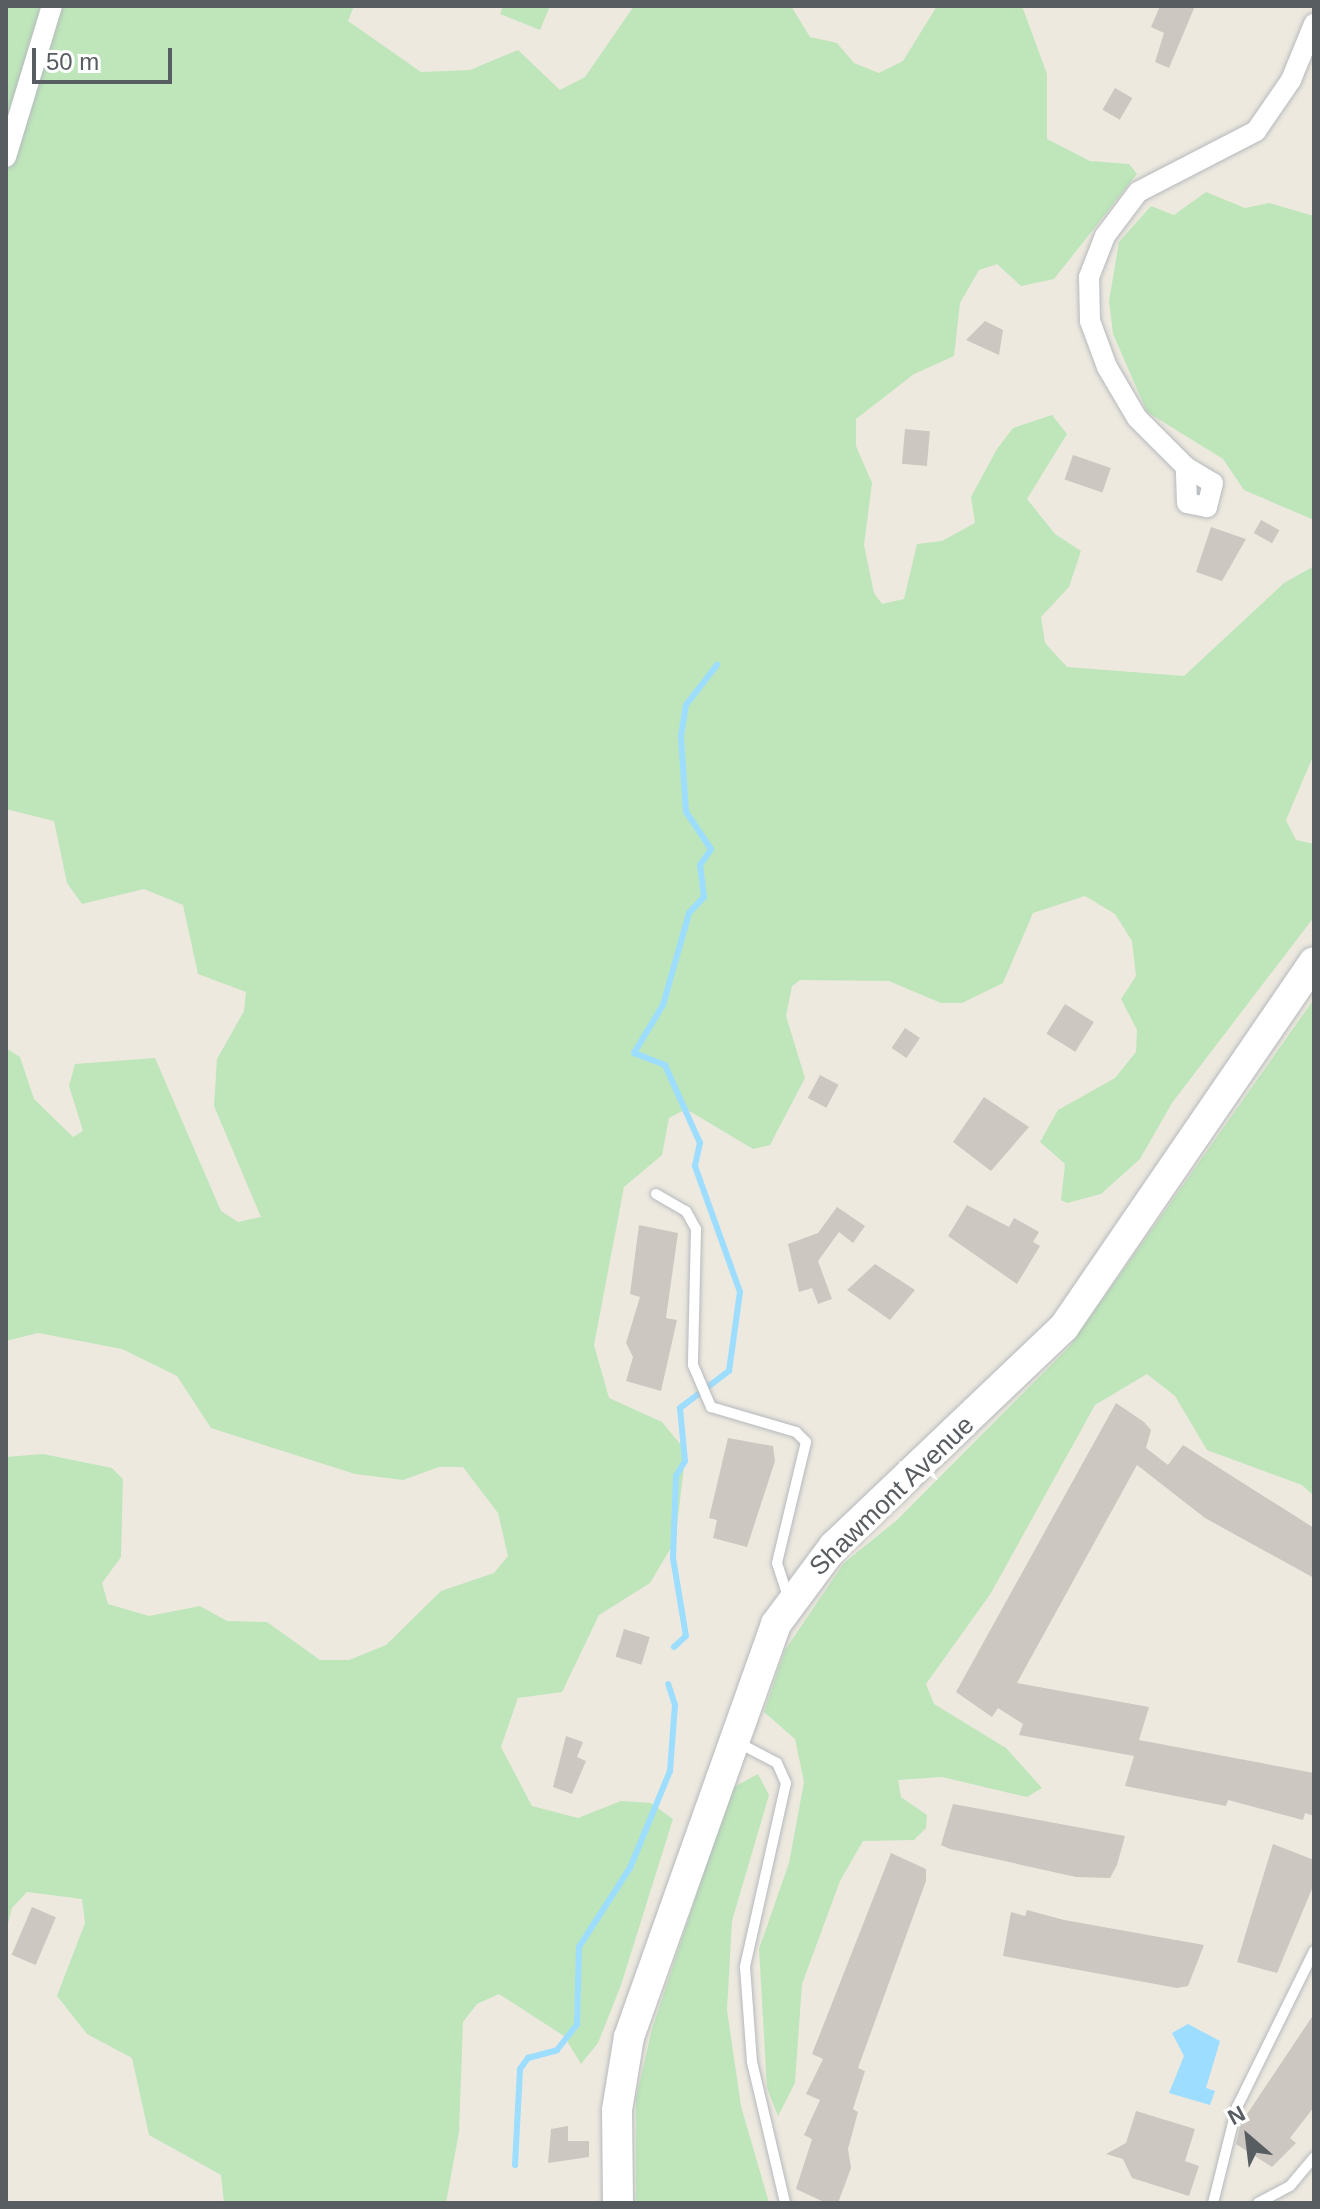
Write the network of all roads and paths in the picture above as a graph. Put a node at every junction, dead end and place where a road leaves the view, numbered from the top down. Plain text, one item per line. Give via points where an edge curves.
1 (52, 6) edge
2 (1314, 24) edge
3 (6, 157) edge
4 (1186, 467) dead end
5 (1314, 962) edge
6 (656, 1194) dead end
7 (790, 1602) junction
8 (732, 1739) junction
9 (1314, 1951) edge
10 (1314, 2157) edge
11 (618, 2203) edge
12 (785, 2203) edge
13 (1213, 2203) edge
14 (1258, 2203) edge

1 - 3 street
2 - 4 street via 1291,80 1256,131 1138,192 1105,236 1089,277 1090,321 1107,367 1137,418
5 - 7 main road, Shawmont Avenue via 1064,1327 834,1546
6 - 7 lane via 686,1211 699,1240 696,1378 711,1407 796,1432 806,1442 777,1563
7 - 8 main road, Shawmont Avenue
8 - 11 main road, Shawmont Avenue via 629,2037 617,2110
8 - 12 lane via 770,1757 786,1783 745,1967 752,2062
9 - 13 lane via 1237,2107
10 - 14 lane via 1290,2186

